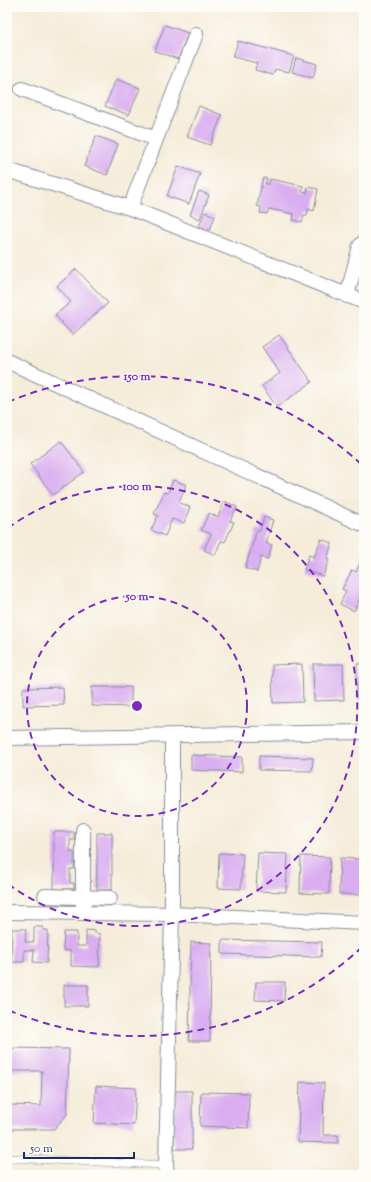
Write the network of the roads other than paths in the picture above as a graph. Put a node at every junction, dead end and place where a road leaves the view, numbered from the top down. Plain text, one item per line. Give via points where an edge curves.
1 (196, 34) dead end
2 (22, 89) dead end
3 (156, 139) junction
4 (7, 170) edge
5 (130, 208) junction
6 (364, 242) edge
7 (347, 296) junction
8 (364, 302) edge
9 (7, 361) edge
10 (364, 526) edge
11 (364, 732) edge
12 (172, 736) junction
13 (7, 738) edge
14 (83, 830) dead end
15 (44, 896) dead end
16 (82, 898) junction
17 (110, 898) dead end
18 (7, 912) edge
19 (82, 913) junction
20 (172, 914) junction
21 (364, 923) edge
22 (7, 1158) edge
23 (166, 1170) edge

1 - 3 street
2 - 3 street
3 - 5 street
4 - 5 street
5 - 7 street
6 - 7 street via 360,246
7 - 8 street
9 - 10 street
11 - 12 street
12 - 13 street
12 - 20 street
14 - 16 street
15 - 16 street
16 - 17 street
16 - 19 street
18 - 19 street
19 - 20 street
20 - 21 street
20 - 23 street
22 - 23 lane

